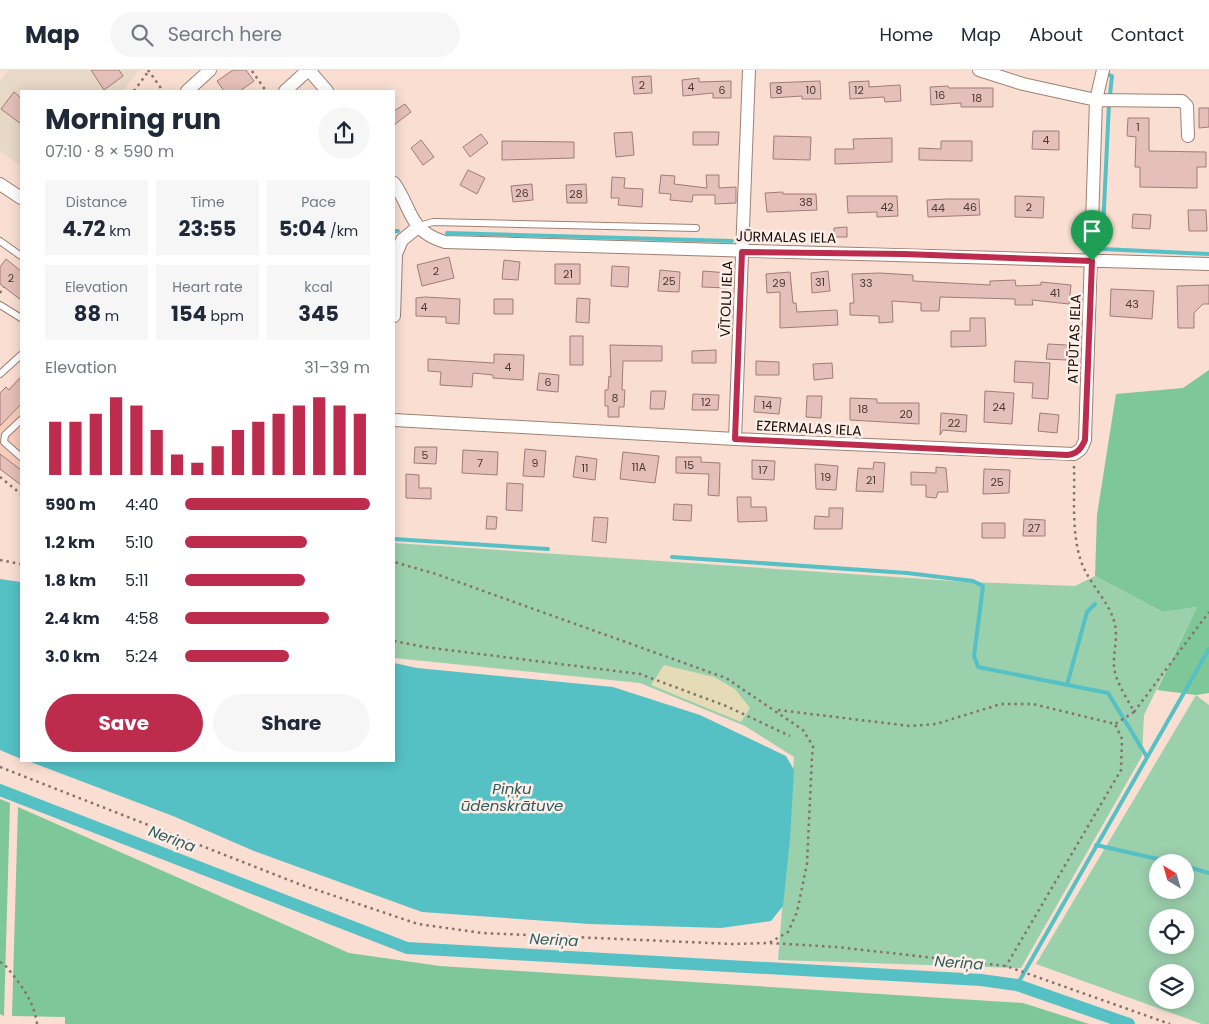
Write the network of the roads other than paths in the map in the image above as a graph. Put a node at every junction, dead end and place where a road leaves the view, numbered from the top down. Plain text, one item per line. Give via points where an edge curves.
1 (210, 70) edge
2 (309, 70) edge
3 (749, 70) edge
4 (979, 70) edge
5 (1103, 70) edge
6 (187, 90) edge
7 (286, 90) edge
8 (326, 90) edge
9 (1096, 100) junction
10 (1188, 136) dead end
11 (0, 184) edge
12 (395, 185) edge
13 (20, 197) edge
14 (418, 227) junction
15 (696, 228) dead end
16 (0, 241) edge
17 (742, 252) junction
18 (20, 255) edge
19 (1092, 261) junction
20 (1209, 264) edge
21 (395, 285) edge
22 (0, 305) edge
23 (20, 317) edge
24 (20, 356) edge
25 (0, 374) edge
26 (395, 420) edge
27 (20, 421) edge
28 (735, 439) junction
29 (1074, 454) joint
30 (20, 456) edge

1 - 6 street
2 - 7 street
2 - 8 street
3 - 17 street, VĪTOLU IELA
4 - 9 street via 1022,84
5 - 9 street, ATPŪTAS IELA
9 - 10 street via 1182,101 1187,106
9 - 19 street, ATPŪTAS IELA
11 - 13 street
12 - 14 street, JŪRMALAS IELA
14 - 15 lane via 433,222
14 - 17 street, JŪRMALAS IELA via 429,237 445,242
14 - 21 street via 402,240 396,254
16 - 18 lane
17 - 19 street, JŪRMALAS IELA
17 - 28 street, VĪTOLU IELA
19 - 20 street, JŪRMALAS IELA
19 - 29 street, ATPŪTAS IELA via 1085,440
22 - 23 lane
24 - 25 lane
26 - 28 street, EZERMALAS IELA
27 - 30 lane via 5,435 4,442
28 - 29 street, EZERMALAS IELA

